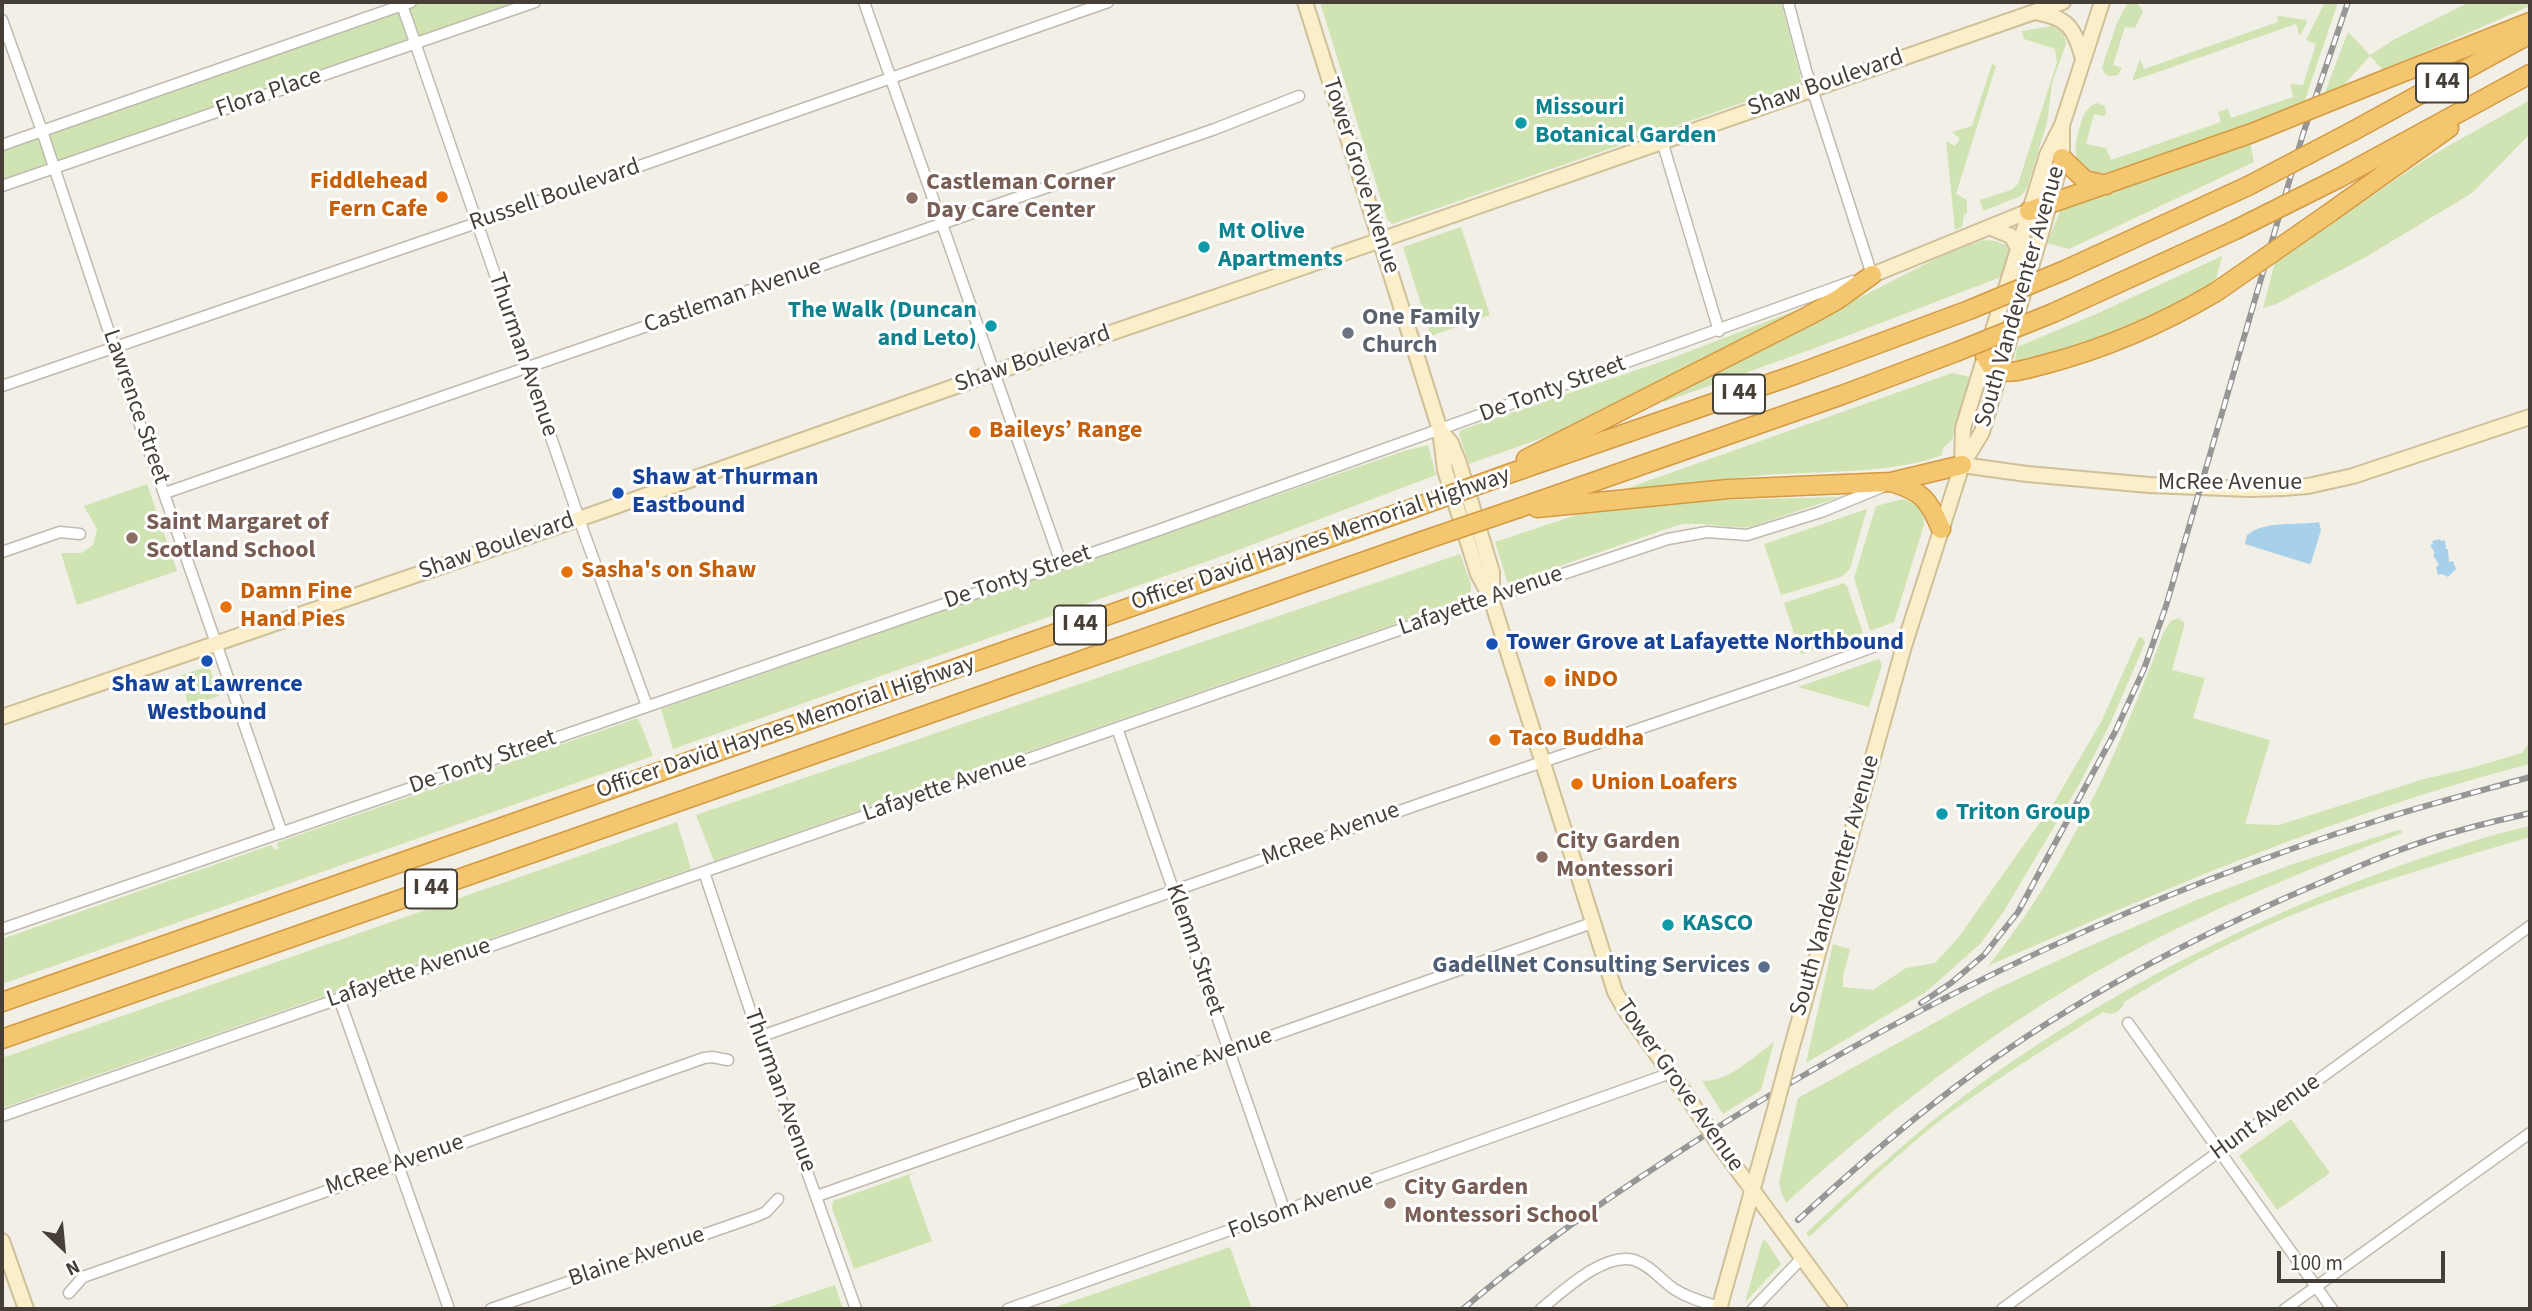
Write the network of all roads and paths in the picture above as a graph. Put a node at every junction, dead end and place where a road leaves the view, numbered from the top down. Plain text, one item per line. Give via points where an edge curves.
1 (535, 2) edge
2 (864, 2) edge
3 (1108, 2) edge
4 (1305, 2) edge
5 (1788, 2) edge
6 (2102, 2) edge
7 (405, 3) edge
8 (2058, 3) edge
9 (2034, 12) junction
10 (2, 20) edge
11 (2530, 22) edge
12 (2530, 34) edge
13 (416, 43) junction
14 (2083, 59) junction
15 (2530, 74) edge
16 (891, 78) junction
17 (1812, 89) junction
18 (2493, 94) junction
19 (1299, 96) dead end
20 (2062, 125) junction
21 (42, 131) junction
22 (1662, 141) junction
23 (2, 145) edge
24 (2062, 158) junction
25 (54, 169) junction
26 (2106, 185) junction
27 (2, 186) edge
28 (2049, 204) junction
29 (2029, 211) junction
30 (477, 223) junction
31 (943, 223) junction
32 (1989, 228) junction
33 (1380, 240) junction
34 (2019, 248) junction
35 (1872, 275) junction
36 (2028, 276) junction
37 (1719, 331) junction
38 (115, 346) junction
39 (1985, 356) junction
40 (527, 369) junction
41 (2000, 372) junction
42 (993, 373) junction
43 (2, 386) edge
44 (2530, 417) edge
45 (1440, 430) junction
46 (1962, 465) junction
47 (1508, 474) junction
48 (1891, 482) junction
49 (165, 493) junction
50 (1520, 508) junction
51 (579, 519) junction
52 (1941, 529) junction
53 (80, 534) dead end
54 (2, 552) edge
55 (1061, 563) junction
56 (1492, 598) junction
57 (217, 644) junction
58 (1904, 646) junction
59 (647, 706) junction
60 (2, 717) edge
61 (1117, 728) junction
62 (1542, 761) junction
63 (282, 832) junction
64 (704, 872) junction
65 (1173, 891) junction
66 (1592, 923) junction
67 (2530, 926) edge
68 (2, 929) edge
69 (340, 998) junction
70 (2, 1002) edge
71 (2128, 1023) dead end
72 (759, 1037) junction
73 (2, 1039) edge
74 (1229, 1051) junction
75 (728, 1060) dead end
76 (1671, 1073) junction
77 (2, 1116) edge
78 (2530, 1133) edge
79 (2220, 1151) junction
80 (398, 1164) junction
81 (1752, 1189) junction
82 (817, 1196) junction
83 (778, 1199) dead end
84 (1285, 1212) junction
85 (2, 1241) edge
86 (1802, 1258) junction
87 (2316, 1287) junction
88 (69, 1293) dead end
89 (1719, 1308) edge
90 (26, 1309) edge
91 (449, 1309) edge
92 (491, 1309) edge
93 (856, 1309) edge
94 (1008, 1309) edge
95 (1541, 1309) edge
96 (1753, 1309) edge
97 (1840, 1309) edge
98 (2002, 1309) edge
99 (2285, 1309) edge
100 (2332, 1309) edge

1 - 13 street, Flora Place
2 - 16 street
3 - 16 street, Russell Boulevard
4 - 33 street, Tower Grove Avenue
5 - 17 street
6 - 14 street, South Vandeventer Avenue
7 - 13 street, Thurman Avenue
7 - 21 street, Flora Place
8 - 9 street, Shaw Boulevard
9 - 14 street via 2066,22
9 - 17 street, Shaw Boulevard
10 - 21 street, Lawrence Street
11 - 26 highway, bridge via 2252,133
12 - 47 highway, Officer David Haynes Memorial Highway / I 44, bridge via 2248,186 2065,270 1808,370
13 - 25 street, Flora Place
13 - 30 street, Thurman Avenue
14 - 20 street, South Vandeventer Avenue
15 - 18 highway, Officer David Haynes Memorial Highway / I 44
16 - 30 street, Russell Boulevard
16 - 31 street
17 - 22 street, Shaw Boulevard
17 - 35 street
18 - 41 highway, bridge via 2216,292 2152,327 2100,348
18 - 50 highway, Officer David Haynes Memorial Highway / I 44, bridge via 2235,230 2053,313 1842,395
19 - 31 street, Castleman Avenue
20 - 24 street, South Vandeventer Avenue
20 - 29 street, South Vandeventer Avenue
21 - 23 street, Flora Place
21 - 25 street, Lawrence Street
22 - 33 street, Shaw Boulevard
22 - 37 street
24 - 26 highway via 2085,180
24 - 28 street, South Vandeventer Avenue
25 - 27 street, Flora Place
25 - 38 street, Lawrence Street
26 - 28 highway
28 - 29 highway
28 - 36 street, South Vandeventer Avenue
29 - 32 street, De Tonty Street
29 - 34 street, South Vandeventer Avenue
30 - 38 street, Russell Boulevard
30 - 40 street, Thurman Avenue
31 - 40 street, Castleman Avenue
31 - 42 street
32 - 34 street via 2011,236
32 - 35 street, De Tonty Street
33 - 42 street, Shaw Boulevard
33 - 45 street, Tower Grove Avenue
34 - 36 street
34 - 39 street, South Vandeventer Avenue
35 - 37 street, De Tonty Street
35 - 47 highway via 1818,311 1550,446
36 - 41 street, South Vandeventer Avenue
37 - 45 street, De Tonty Street
38 - 43 street, Russell Boulevard
38 - 49 street, Lawrence Street
39 - 41 highway
39 - 46 street, South Vandeventer Avenue via 1963,428
40 - 49 street, Castleman Avenue
40 - 51 street, Thurman Avenue
41 - 46 street, South Vandeventer Avenue via 1982,432
42 - 51 street, Shaw Boulevard
42 - 55 street
44 - 46 street, McRee Avenue via 2353,476 2308,486 2149,485
45 - 55 street, De Tonty Street
45 - 56 street, Tower Grove Avenue via 1445,470 1478,574
46 - 48 highway
46 - 52 street, South Vandeventer Avenue
47 - 70 highway, Officer David Haynes Memorial Highway / I 44, bridge
48 - 50 highway via 1728,489
48 - 52 highway via 1923,495
48 - 56 street, Lafayette Avenue via 1843,504 1747,535 1707,532 1668,539
49 - 57 street, Lawrence Street
50 - 73 highway, Officer David Haynes Memorial Highway / I 44, bridge
51 - 57 street, Shaw Boulevard
51 - 59 street, Thurman Avenue
52 - 58 street, South Vandeventer Avenue
53 - 54 street via 61,532
55 - 59 street, De Tonty Street
56 - 61 street, Lafayette Avenue
56 - 62 street, Tower Grove Avenue
57 - 60 street, Shaw Boulevard
57 - 63 street, Lawrence Street
58 - 62 street, McRee Avenue via 1881,644
58 - 81 street, South Vandeventer Avenue, bridge
59 - 63 street, De Tonty Street
61 - 64 street, Lafayette Avenue
61 - 65 street, Klemm Street
62 - 65 street, McRee Avenue
62 - 66 street, Tower Grove Avenue
63 - 68 street, De Tonty Street
64 - 69 street, Lafayette Avenue
64 - 72 street, Thurman Avenue
65 - 72 street, McRee Avenue
65 - 74 street, Klemm Street
66 - 74 street, Blaine Avenue
66 - 76 street, Tower Grove Avenue via 1619,1001
67 - 79 street, Hunt Avenue
69 - 77 street, Lafayette Avenue
69 - 80 street
71 - 79 street
72 - 82 street, Thurman Avenue
74 - 82 street, Blaine Avenue
74 - 84 street, Klemm Street
75 - 80 street, McRee Avenue via 704,1058
76 - 81 street, Tower Grove Avenue, bridge
76 - 84 street, Folsom Avenue
78 - 87 street
79 - 87 street
79 - 98 street, Hunt Avenue
80 - 88 street, McRee Avenue via 83,1277
80 - 91 street
81 - 86 street, Tower Grove Avenue
81 - 89 street, South Vandeventer Avenue
82 - 93 street, Thurman Avenue
83 - 92 street, Blaine Avenue via 757,1216
84 - 94 street, Folsom Avenue
85 - 90 street
86 - 96 street
86 - 97 street, Tower Grove Avenue
87 - 99 street
87 - 100 street
89 - 95 street via 1690,1298 1636,1260 1618,1259 1602,1264

